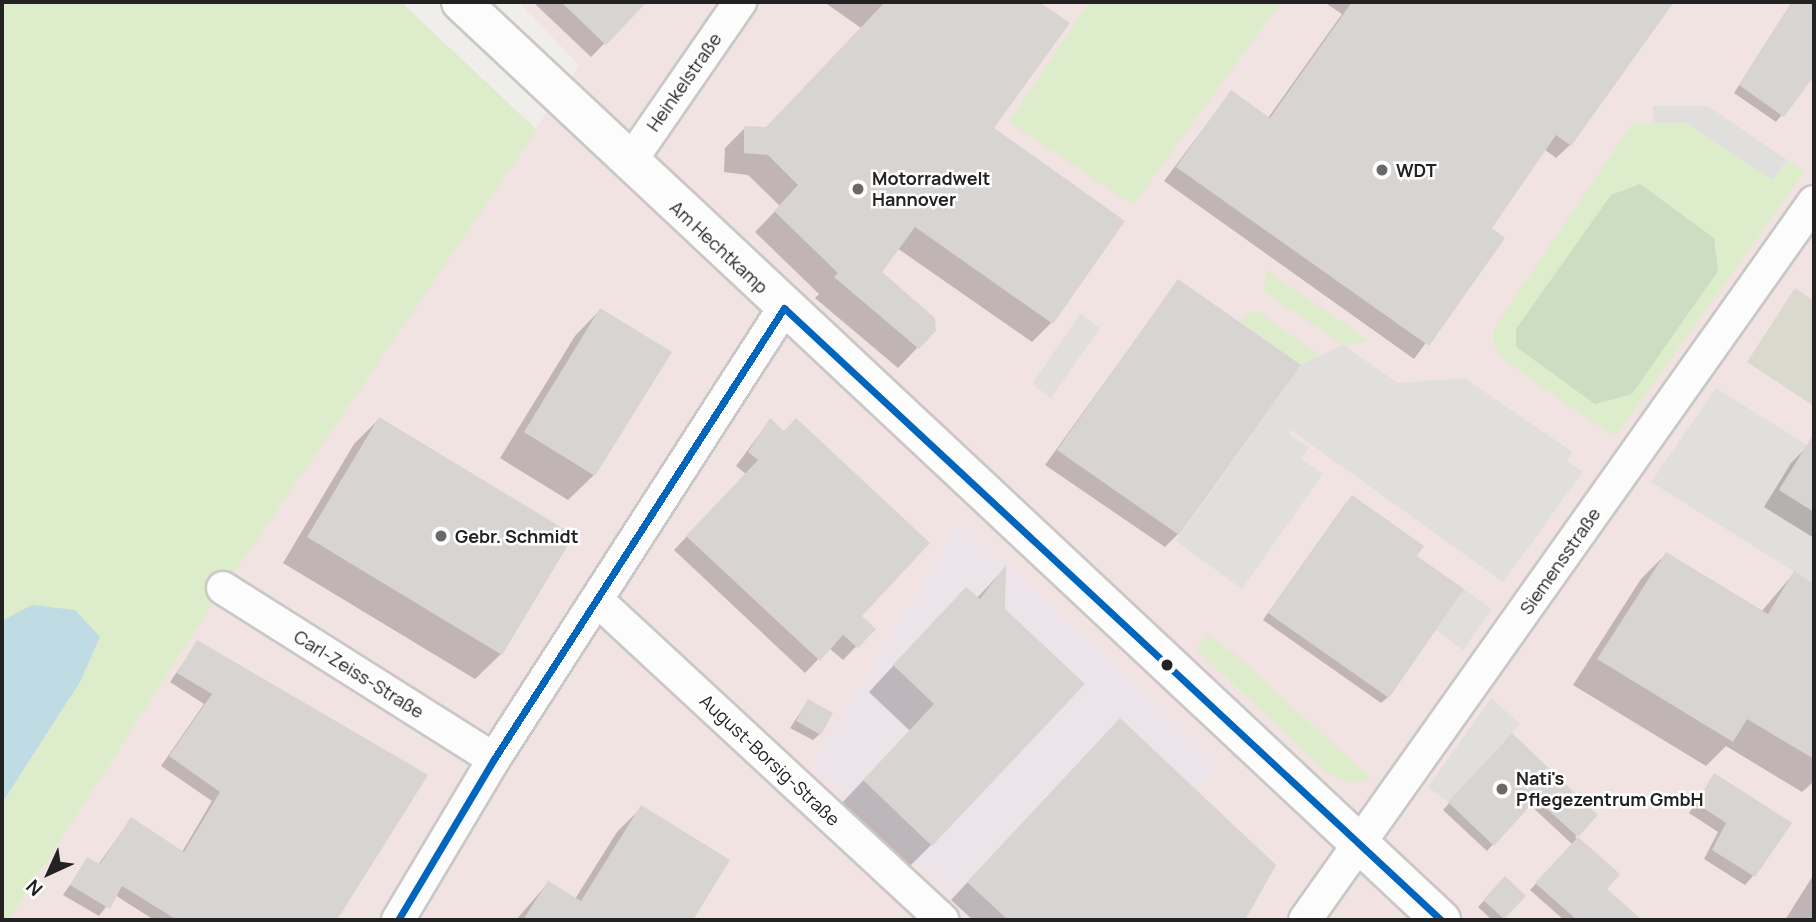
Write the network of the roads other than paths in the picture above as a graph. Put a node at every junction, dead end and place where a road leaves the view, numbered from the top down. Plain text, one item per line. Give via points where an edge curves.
1 (460, 2) edge
2 (740, 2) edge
3 (629, 163) junction
4 (1814, 202) edge
5 (784, 308) junction
6 (223, 588) dead end
7 (597, 600) junction
8 (494, 759) junction
9 (1360, 843) junction
10 (397, 920) edge
11 (943, 920) edge
12 (1305, 920) edge
13 (1441, 920) edge

1 - 3 street, Am Hechtkamp
2 - 3 street, Heinkelstraße
3 - 5 street, Am Hechtkamp
4 - 9 street, Siemensstraße
5 - 7 street
5 - 9 street, Am Hechtkamp
6 - 8 street, Carl-Zeiss-Straße
7 - 8 street
7 - 11 street, August-Borsig-Straße
8 - 10 street
9 - 12 street, Siemensstraße
9 - 13 street, Am Hechtkamp

